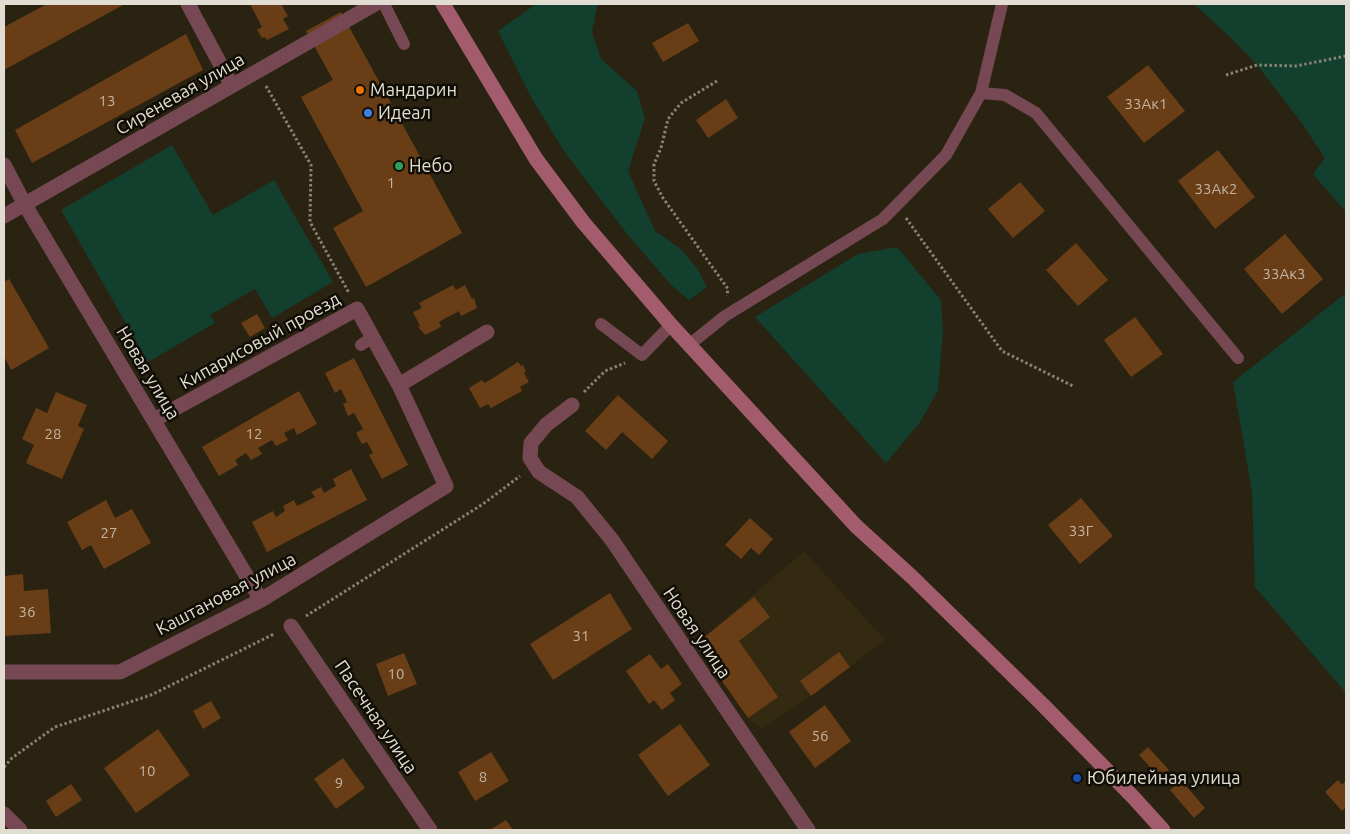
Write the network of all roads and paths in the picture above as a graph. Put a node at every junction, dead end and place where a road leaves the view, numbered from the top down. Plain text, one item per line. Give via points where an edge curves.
1 (188, 4) edge
2 (375, 4) edge
3 (384, 4) edge
4 (442, 4) edge
5 (1002, 4) edge
6 (404, 44) dead end
7 (1346, 56) edge
8 (258, 71) junction
9 (1226, 75) dead end
10 (717, 81) dead end
11 (232, 86) junction
12 (981, 93) junction
13 (4, 165) edge
14 (25, 204) junction
15 (896, 206) junction
16 (4, 216) edge
17 (358, 309) junction
18 (725, 316) junction
19 (601, 324) dead end
20 (672, 325) junction
21 (488, 332) dead end
22 (689, 345) junction
23 (642, 355) junction
24 (1238, 358) dead end
25 (400, 384) junction
26 (1073, 386) dead end
27 (572, 405) joint
28 (154, 420) junction
29 (262, 600) junction
30 (291, 626) dead end
31 (4, 672) edge
32 (4, 814) edge
33 (20, 830) edge
34 (430, 830) edge
35 (808, 830) edge
36 (1163, 830) edge

1 - 11 street
2 - 8 street, Сиреневая улица
3 - 6 lane
4 - 20 main road via 536,159 583,222
5 - 12 lane
7 - 9 path via 1296,66 1257,65
8 - 11 street, Сиреневая улица
8 - 17 path via 311,165 310,222
10 - 18 path via 681,103 668,120 654,164 654,181 728,289
11 - 14 street, Сиреневая улица
12 - 15 lane via 946,155
12 - 24 lane via 1005,95 1036,113
13 - 14 street, Новая улица
14 - 16 street, Сиреневая улица
14 - 28 street, Новая улица
15 - 18 lane via 883,219
15 - 26 path via 1002,352
17 - 25 street via 367,341
17 - 28 street, Кипарисовый проезд
18 - 22 lane
19 - 23 lane
20 - 22 main road
20 - 23 lane
21 - 25 street
22 - 36 main road via 856,526 1037,698
23 - 27 path via 605,371
25 - 29 street, Каштановая улица via 446,486
27 - 35 street, Новая улица via 546,425 531,443 530,458 539,472 577,496 612,540
28 - 29 street, Новая улица
29 - 31 street, Каштановая улица via 120,672
30 - 34 street, Пасечная улица
32 - 33 street

